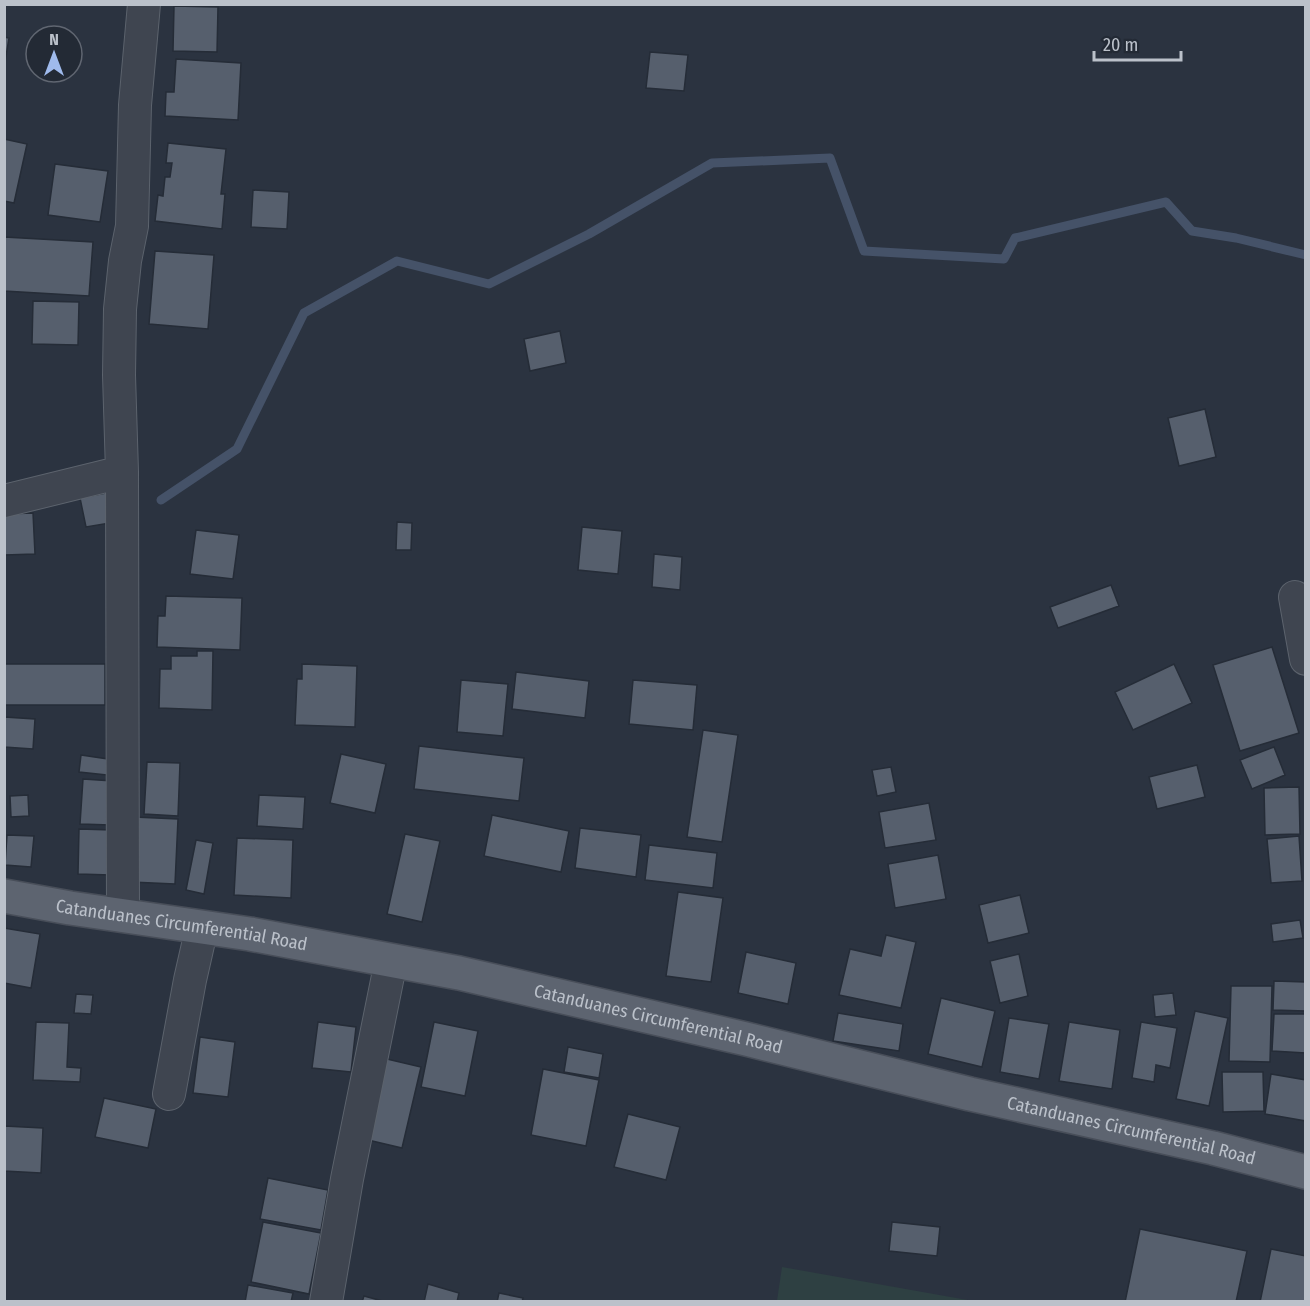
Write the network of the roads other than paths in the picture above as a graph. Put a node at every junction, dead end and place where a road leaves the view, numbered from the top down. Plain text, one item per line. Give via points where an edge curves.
1 (144, 4) edge
2 (122, 472) junction
3 (4, 501) edge
4 (1295, 597) dead end
5 (1305, 659) edge
6 (4, 896) edge
7 (123, 915) junction
8 (202, 927) junction
9 (391, 961) junction
10 (169, 1094) dead end
11 (1305, 1172) edge
12 (326, 1302) edge

1 - 2 street via 135,105 132,226 120,309
2 - 3 street
2 - 7 street
4 - 5 street
6 - 7 main road, Catanduanes Circumferential Road
7 - 8 main road, Catanduanes Circumferential Road
8 - 9 main road, Catanduanes Circumferential Road
8 - 10 street
9 - 11 main road, Catanduanes Circumferential Road via 747,1039
9 - 12 street

